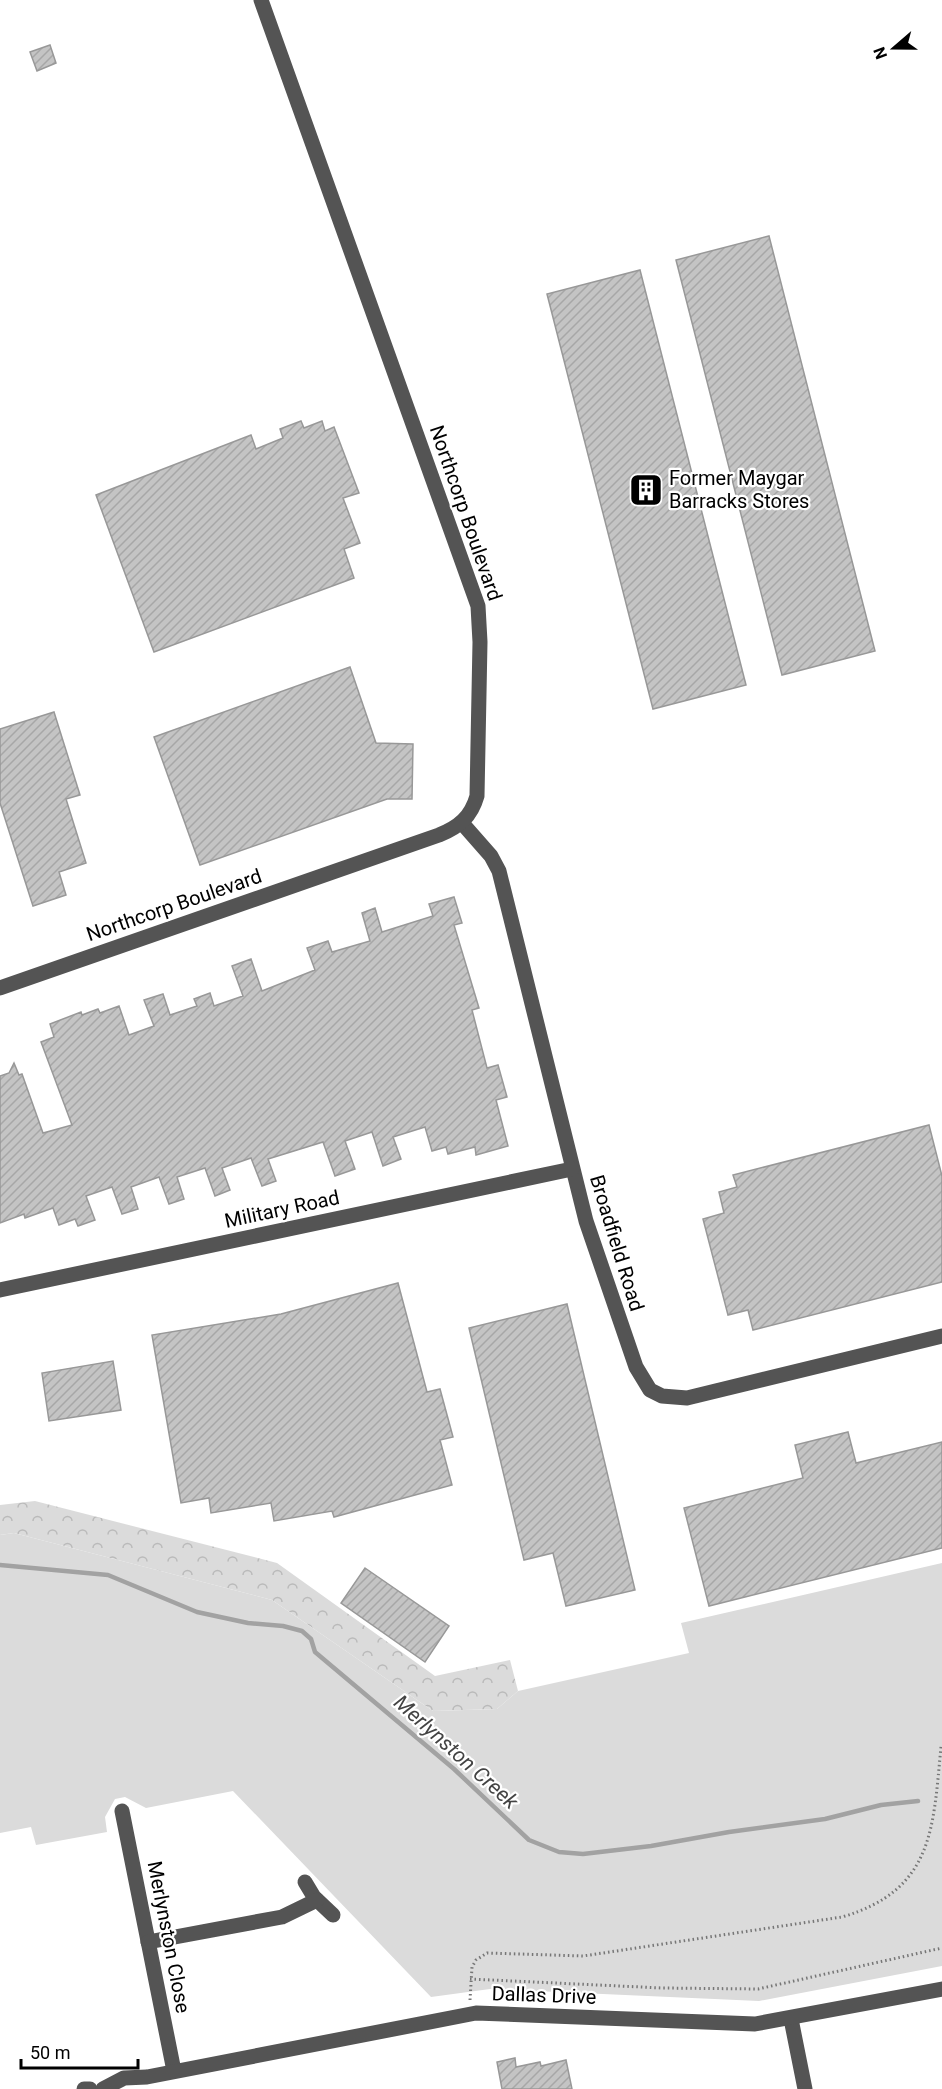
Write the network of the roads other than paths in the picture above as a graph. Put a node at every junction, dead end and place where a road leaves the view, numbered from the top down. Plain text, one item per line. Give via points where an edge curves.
1 (261, 0) edge
2 (462, 823) junction
3 (0, 988) edge
4 (572, 1169) junction
5 (0, 1290) edge
6 (942, 1336) edge
7 (122, 1811) dead end
8 (305, 1882) dead end
9 (317, 1900) junction
10 (333, 1915) dead end
11 (148, 1942) junction
12 (942, 1989) edge
13 (791, 2019) junction
14 (174, 2071) junction
15 (147, 2077) junction
16 (84, 2089) edge
17 (90, 2089) edge
18 (103, 2089) edge
19 (127, 2089) edge
20 (805, 2089) edge

1 - 2 street, Northcorp Boulevard via 478,606 477,796
2 - 3 street, Northcorp Boulevard via 440,835
2 - 4 street, Broadfield Road via 491,856 498,871
4 - 5 street, Military Road
4 - 6 street, Broadfield Road via 588,1230 636,1367 650,1390 662,1396 687,1398
7 - 11 street, Merlynston Close
8 - 9 street
9 - 10 street
9 - 11 street via 282,1917
11 - 14 street, Merlynston Close
12 - 13 street, Dallas Drive
13 - 14 street, Dallas Drive via 745,2024 476,2013
13 - 20 street
14 - 15 street, Dallas Drive
15 - 18 street, Dallas Drive via 124,2078
15 - 19 street, Dallas Drive
16 - 17 street

